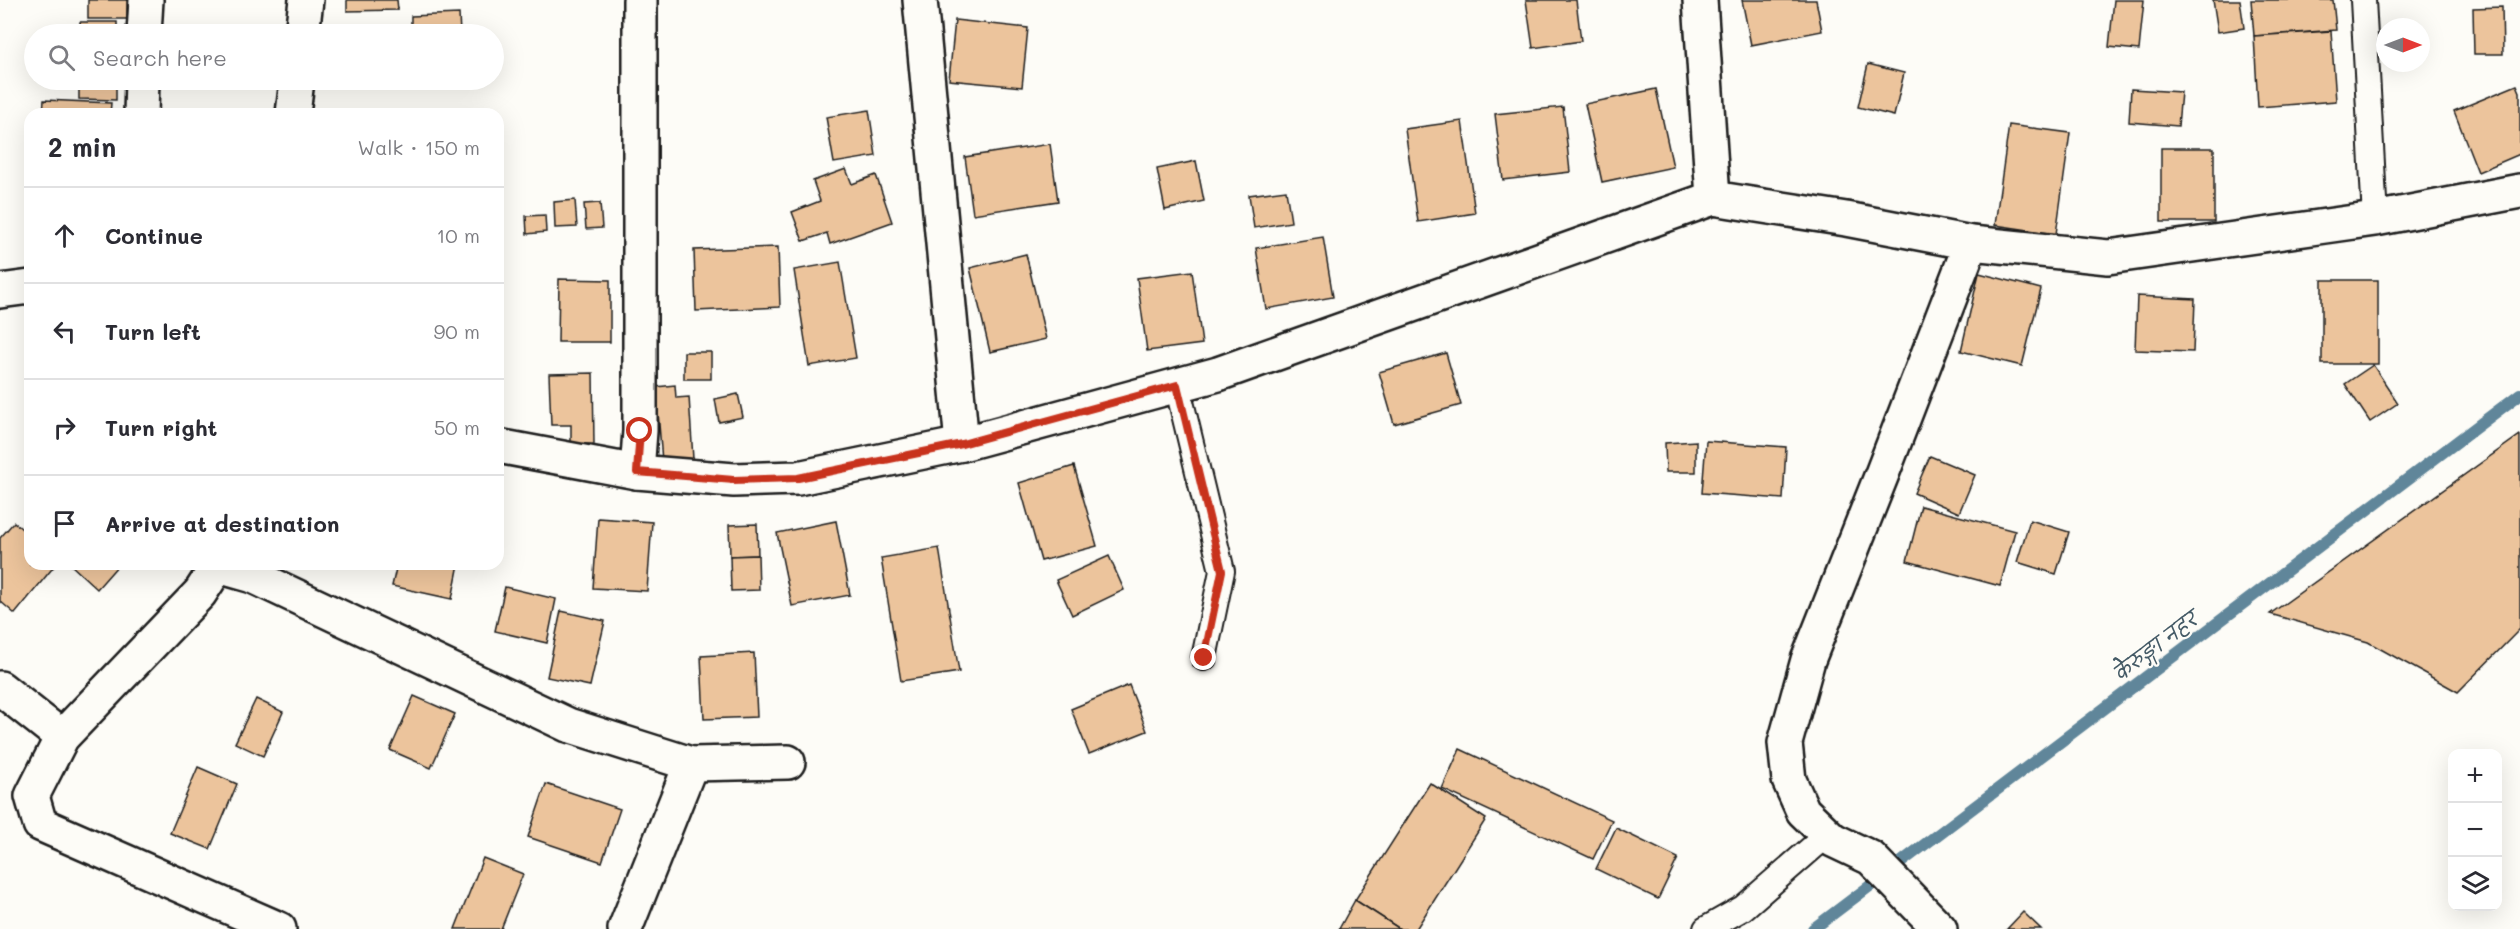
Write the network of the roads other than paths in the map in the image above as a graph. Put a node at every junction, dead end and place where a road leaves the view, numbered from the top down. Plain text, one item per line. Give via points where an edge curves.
1 (146, 0) edge
2 (306, 0) edge
3 (640, 0) edge
4 (920, 0) edge
5 (1700, 0) edge
6 (2363, 0) edge
7 (145, 24) edge
8 (303, 24) edge
9 (142, 90) edge
10 (296, 90) edge
11 (141, 108) edge
12 (294, 108) edge
13 (2520, 191) edge
14 (1713, 198) junction
15 (2375, 219) junction
16 (1971, 243) junction
17 (24, 287) edge
18 (0, 291) edge
19 (1177, 385) junction
20 (962, 444) junction
21 (504, 447) edge
22 (637, 472) junction
23 (216, 570) edge
24 (234, 570) edge
25 (1204, 658) dead end
26 (0, 688) edge
27 (62, 737) junction
28 (788, 762) dead end
29 (691, 764) junction
30 (1828, 834) junction
31 (279, 929) edge
32 (625, 929) edge
33 (1706, 929) edge
34 (1940, 929) edge

1 - 7 street
2 - 8 street
3 - 22 street
4 - 20 street
5 - 14 street
6 - 15 lane
9 - 11 street
10 - 12 street
13 - 15 street
14 - 16 street
14 - 19 street via 1230,370
15 - 16 street via 2108,257
16 - 30 street via 1808,660 1785,743 1789,780 1803,811
17 - 18 street
19 - 20 street
19 - 25 lane via 1222,571
20 - 22 street via 798,478 734,480
21 - 22 street
23 - 27 street via 200,593
24 - 29 street via 568,725
26 - 27 street
27 - 31 street via 32,796 40,824
28 - 29 street
29 - 32 street
30 - 33 lane via 1743,908
30 - 34 street via 1871,858

